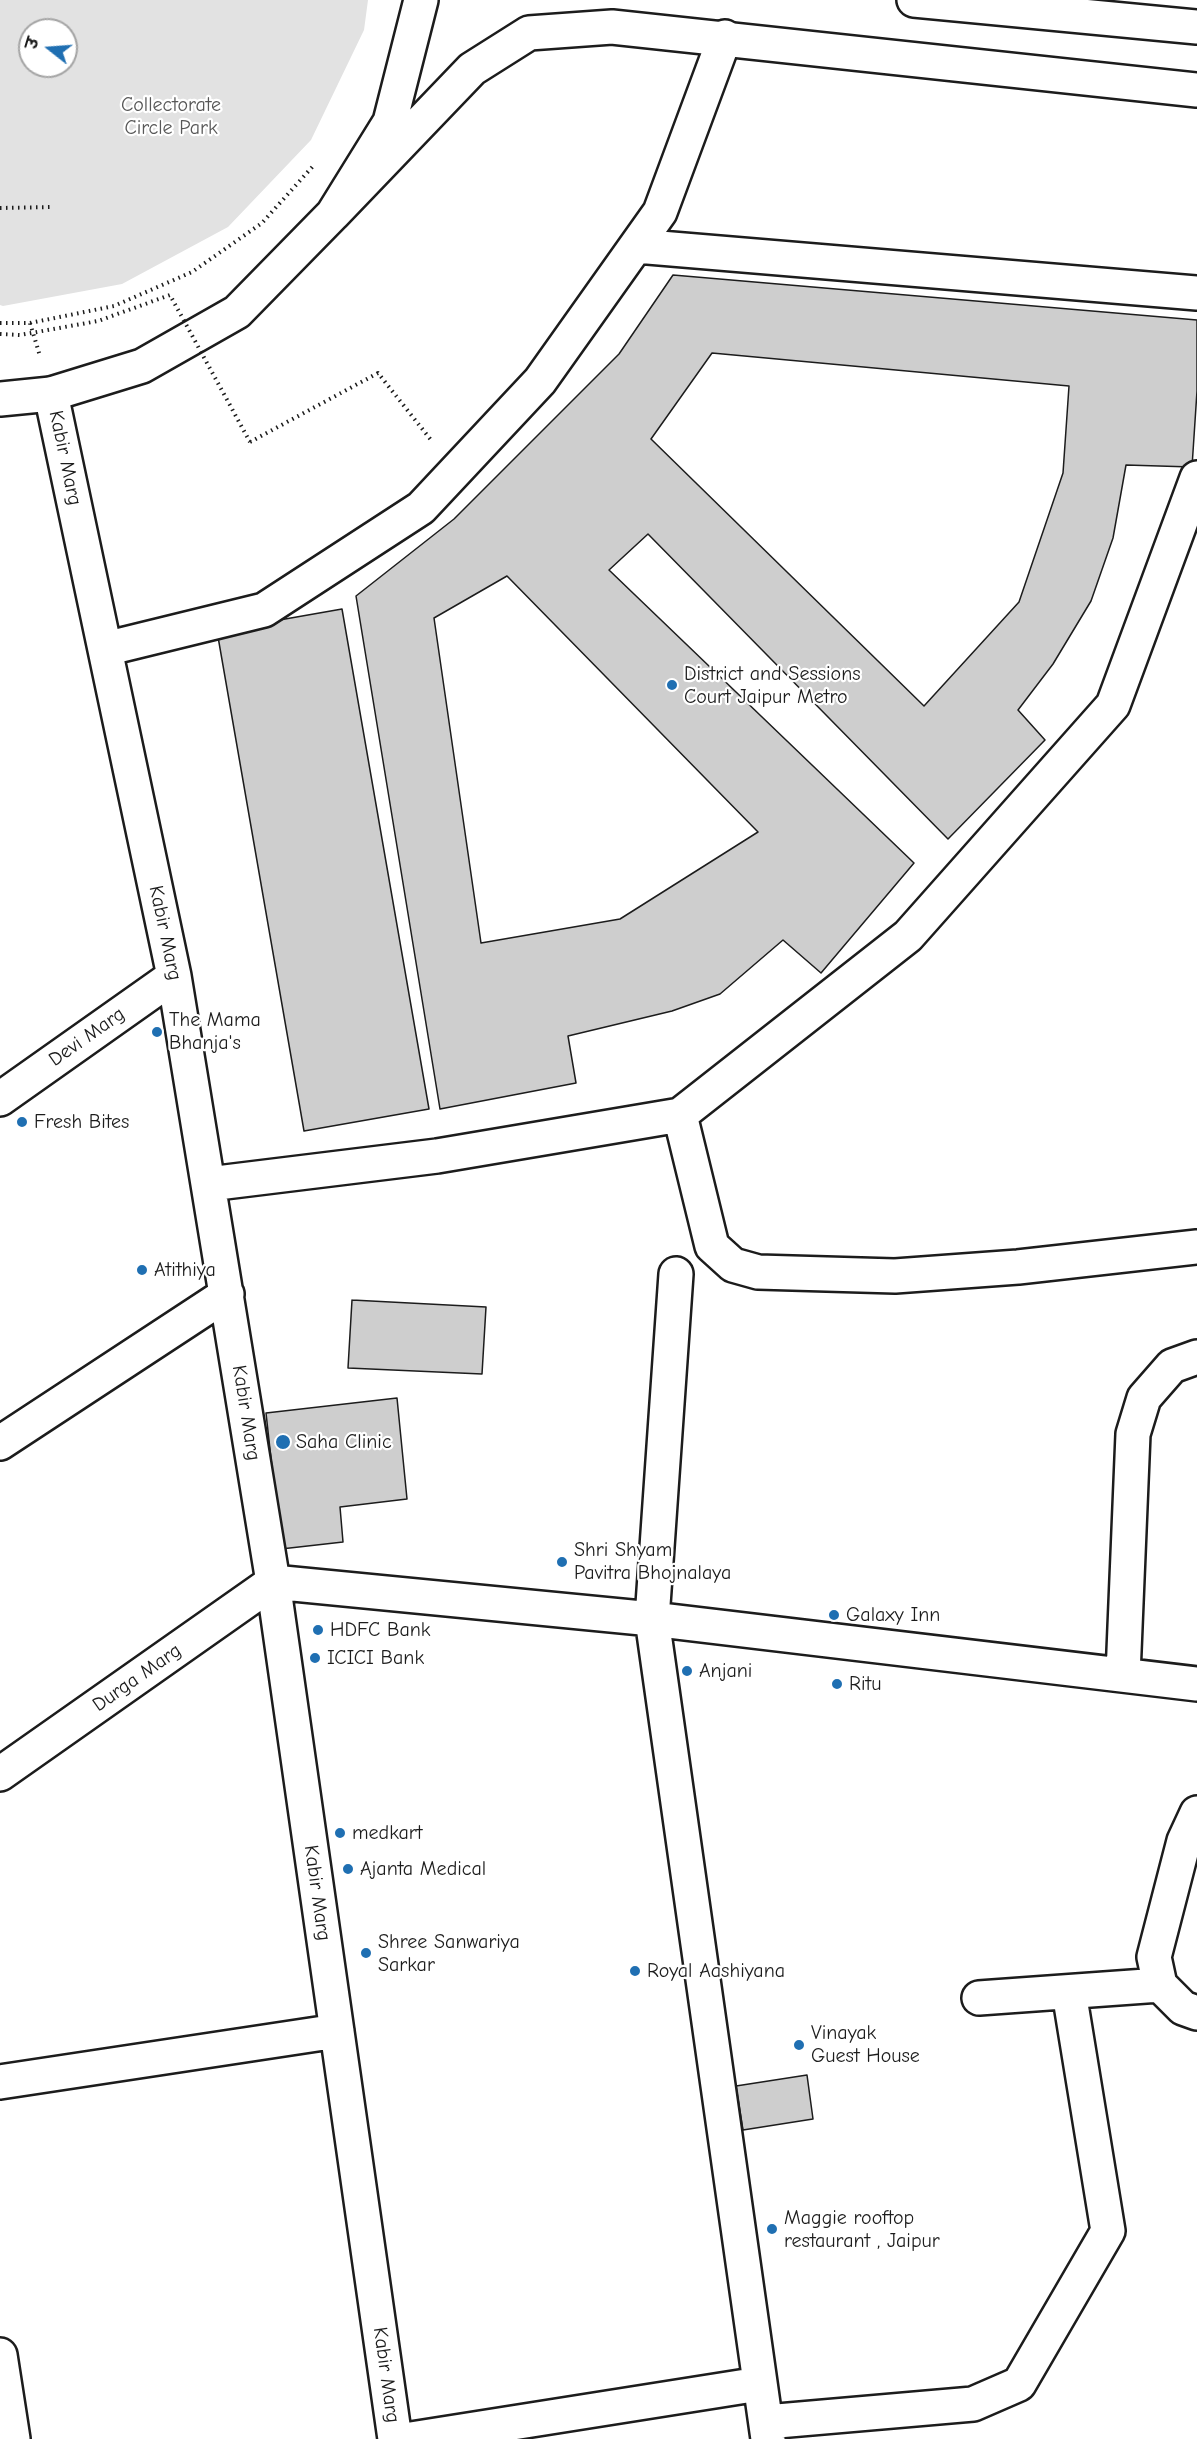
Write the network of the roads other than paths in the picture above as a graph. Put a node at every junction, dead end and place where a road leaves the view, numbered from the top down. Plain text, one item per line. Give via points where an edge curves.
1 (421, 0) edge
2 (914, 0) edge
3 (1105, 9) edge
4 (1197, 27) edge
5 (725, 37) junction
6 (1197, 90) edge
7 (333, 214) junction
8 (636, 246) junction
9 (1197, 293) edge
10 (51, 394) junction
11 (0, 399) edge
12 (1197, 478) edge
13 (105, 649) junction
14 (174, 976) junction
15 (0, 1099) edge
16 (680, 1115) junction
17 (209, 1184) junction
18 (1197, 1247) edge
19 (676, 1274) dead end
20 (227, 1294) junction
21 (1197, 1357) edge
22 (0, 1443) edge
23 (273, 1582) junction
24 (652, 1619) junction
25 (1123, 1675) junction
26 (1197, 1684) edge
27 (0, 1774) edge
28 (1197, 1813) edge
29 (1160, 1985) junction
30 (1070, 1992) junction
31 (979, 1998) dead end
32 (1197, 2013) edge
33 (337, 2031) junction
34 (0, 2082) edge
35 (0, 2355) edge
36 (759, 2384) junction
37 (767, 2431) edge
38 (13, 2439) edge
39 (395, 2439) edge
40 (411, 2439) edge

1 - 7 street via 390,122
2 - 3 street
3 - 4 street
5 - 6 street
5 - 7 street via 612,27 529,33 472,69
5 - 8 street via 660,212
7 - 10 street via 237,312 142,366
8 - 9 street
8 - 13 street via 540,381 421,508 264,610
10 - 11 street
10 - 13 street, Kabir Marg
12 - 16 street via 1113,705 908,936
13 - 14 street, Kabir Marg
14 - 15 street, Devi Marg
14 - 17 street, Kabir Marg
16 - 17 street via 438,1156
16 - 18 street via 712,1246 733,1265 758,1272 895,1276
17 - 20 street, Kabir Marg
19 - 24 street
20 - 22 street
20 - 23 street, Kabir Marg
21 - 25 street via 1172,1366 1144,1398 1133,1434
23 - 24 street
23 - 27 street, Durga Marg
23 - 33 street, Kabir Marg
24 - 25 street
24 - 36 street
25 - 26 street
28 - 29 street via 1184,1841 1154,1957
29 - 30 street
29 - 32 street via 1183,2008
30 - 31 street
30 - 37 street via 1108,2231 1019,2384 973,2404
33 - 34 street
33 - 39 street, Kabir Marg
35 - 38 street
36 - 37 street
36 - 40 street

